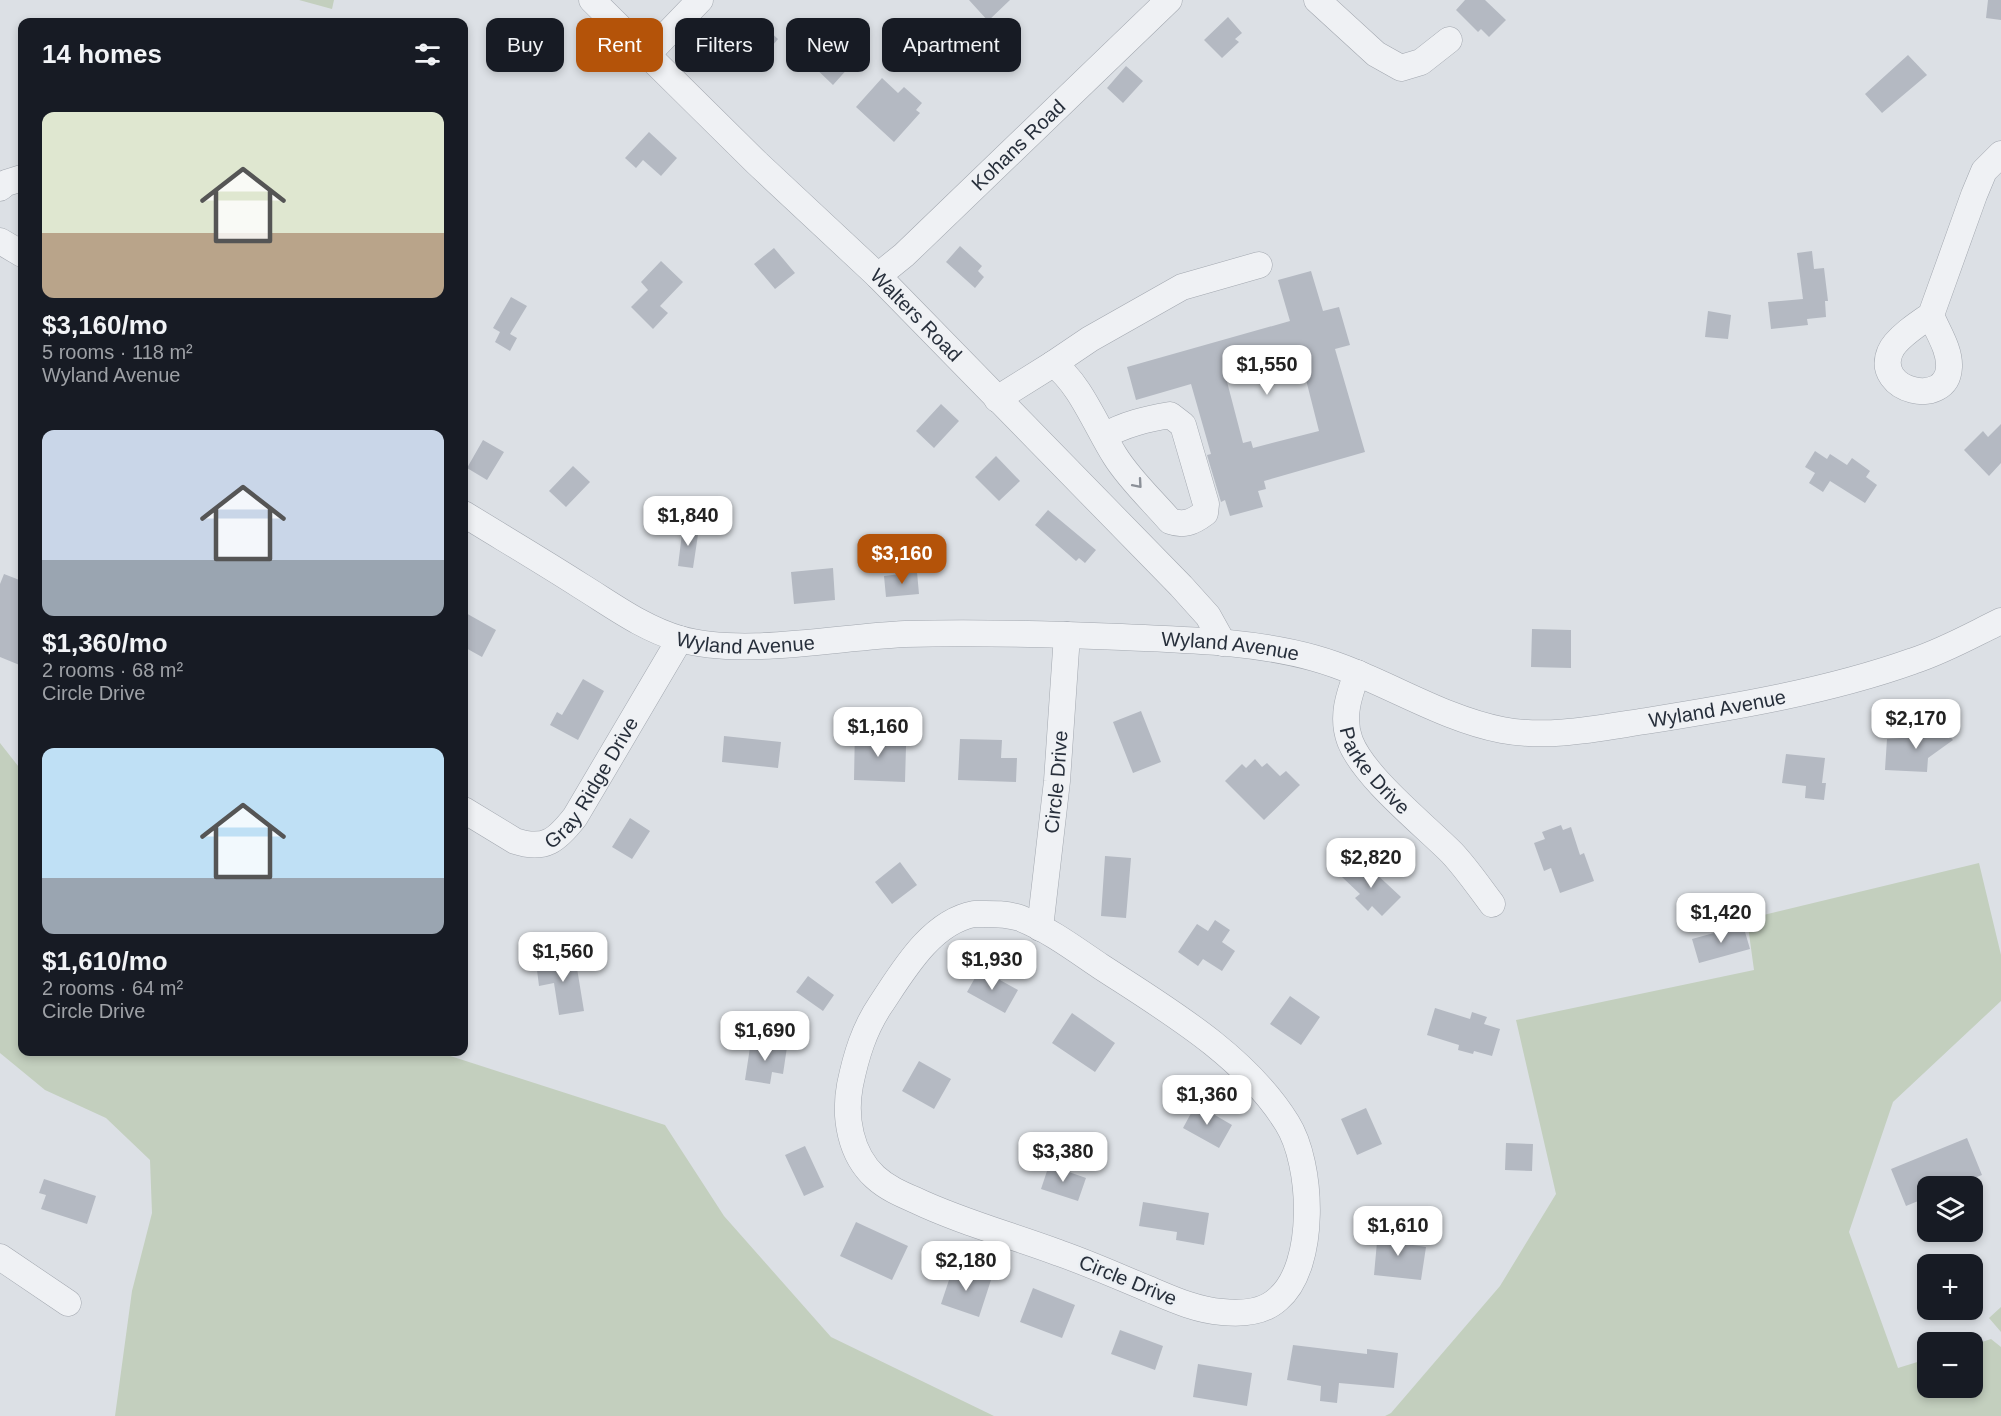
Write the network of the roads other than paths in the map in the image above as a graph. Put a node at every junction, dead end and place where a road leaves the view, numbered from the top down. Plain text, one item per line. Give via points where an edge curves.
1 (592, 0) edge
2 (700, 0) edge
3 (1317, 0) edge
4 (1164, 6) edge
5 (610, 18) edge
6 (663, 38) edge
7 (1449, 40) dead end
8 (663, 71) edge
9 (2001, 154) edge
10 (18, 179) edge
11 (0, 188) edge
12 (0, 241) edge
13 (18, 252) edge
14 (1259, 265) dead end
15 (878, 276) junction
16 (1930, 315) dead end
17 (1053, 364) junction
18 (997, 399) junction
19 (1104, 436) junction
20 (468, 516) edge
21 (2001, 621) edge
22 (1067, 635) junction
23 (680, 639) junction
24 (1223, 643) junction
25 (1357, 673) junction
26 (468, 812) edge
27 (1492, 904) dead end
28 (1040, 928) junction
29 (0, 1257) edge
30 (68, 1303) dead end

1 - 5 street, Walters Road
2 - 6 street
3 - 7 street via 1376,54 1401,68 1421,62
4 - 15 street, Kohans Road
8 - 15 street, Walters Road
9 - 16 street via 1984,171
10 - 11 street
12 - 13 street
14 - 17 street via 1182,287
15 - 18 street, Walters Road
17 - 18 street
17 - 19 street via 1062,370
18 - 24 street, Walters Road via 1209,616
19 -> 19 street via 1116,457 1170,521 1181,525 1205,513 1206,504 1183,425 1170,415 1146,419
20 - 23 street, Wyland Avenue via 629,615
21 - 25 street, Wyland Avenue via 1918,660 1831,686 1566,732 1523,733 1483,725
22 - 23 street, Wyland Avenue via 903,634 752,645
22 - 24 street, Wyland Avenue
22 - 28 street, Circle Drive via 1057,781
23 - 26 street, Gray Ridge Drive via 575,817 561,834 544,844 523,844
24 - 25 street, Wyland Avenue via 1305,656
25 - 27 street, Parke Drive via 1346,715 1357,754 1466,869
28 - 28 street, Circle Drive via 1209,1040 1251,1077 1290,1126 1299,1148 1306,1191 1304,1246 1294,1280 1277,1301 1257,1311 1235,1313 1172,1299 921,1203 877,1179 862,1162 849,1125 854,1066 868,1024 915,955 961,916 1008,915
29 - 30 street

